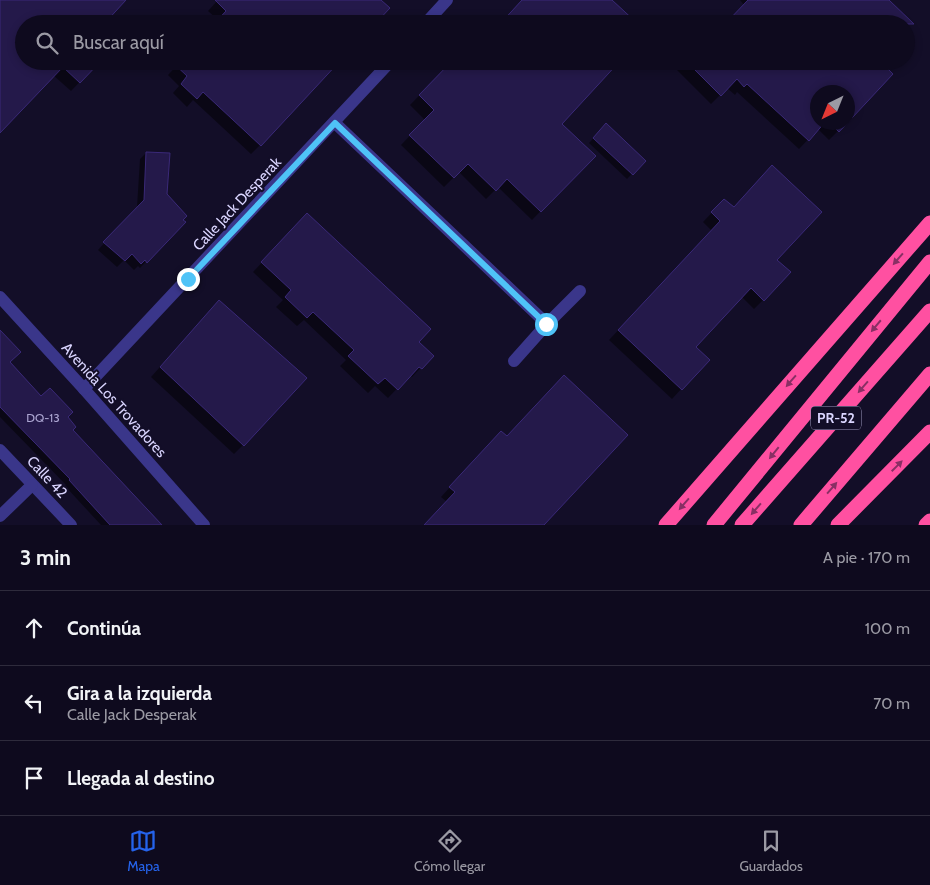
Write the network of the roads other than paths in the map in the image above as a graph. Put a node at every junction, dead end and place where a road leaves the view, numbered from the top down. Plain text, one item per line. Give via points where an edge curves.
1 (447, 0) edge
2 (433, 15) edge
3 (383, 70) edge
4 (335, 123) junction
5 (930, 223) edge
6 (930, 262) edge
7 (580, 291) dead end
8 (0, 297) edge
9 (930, 311) edge
10 (546, 324) junction
11 (514, 361) dead end
12 (930, 374) edge
13 (84, 389) junction
14 (930, 432) edge
15 (0, 450) edge
16 (32, 485) junction
17 (0, 516) edge
18 (930, 521) edge
19 (71, 525) edge
20 (204, 525) edge
21 (666, 525) edge
22 (714, 525) edge
23 (742, 525) edge
24 (801, 525) edge
25 (838, 525) edge
26 (926, 525) edge

1 - 2 street
3 - 4 street, Calle Jack Desperak
4 - 10 street
4 - 13 street, Calle Jack Desperak
5 -> 21 highway
6 -> 22 highway
7 - 10 street
8 - 13 street, Avenida Los Trovadores
9 -> 23 highway, PR-52
10 - 11 street
24 -> 12 highway, PR-52
13 - 20 street, Avenida Los Trovadores
25 -> 14 highway
15 - 16 street, Calle 42
16 - 17 street
16 - 19 street, Calle 42
18 - 26 highway

